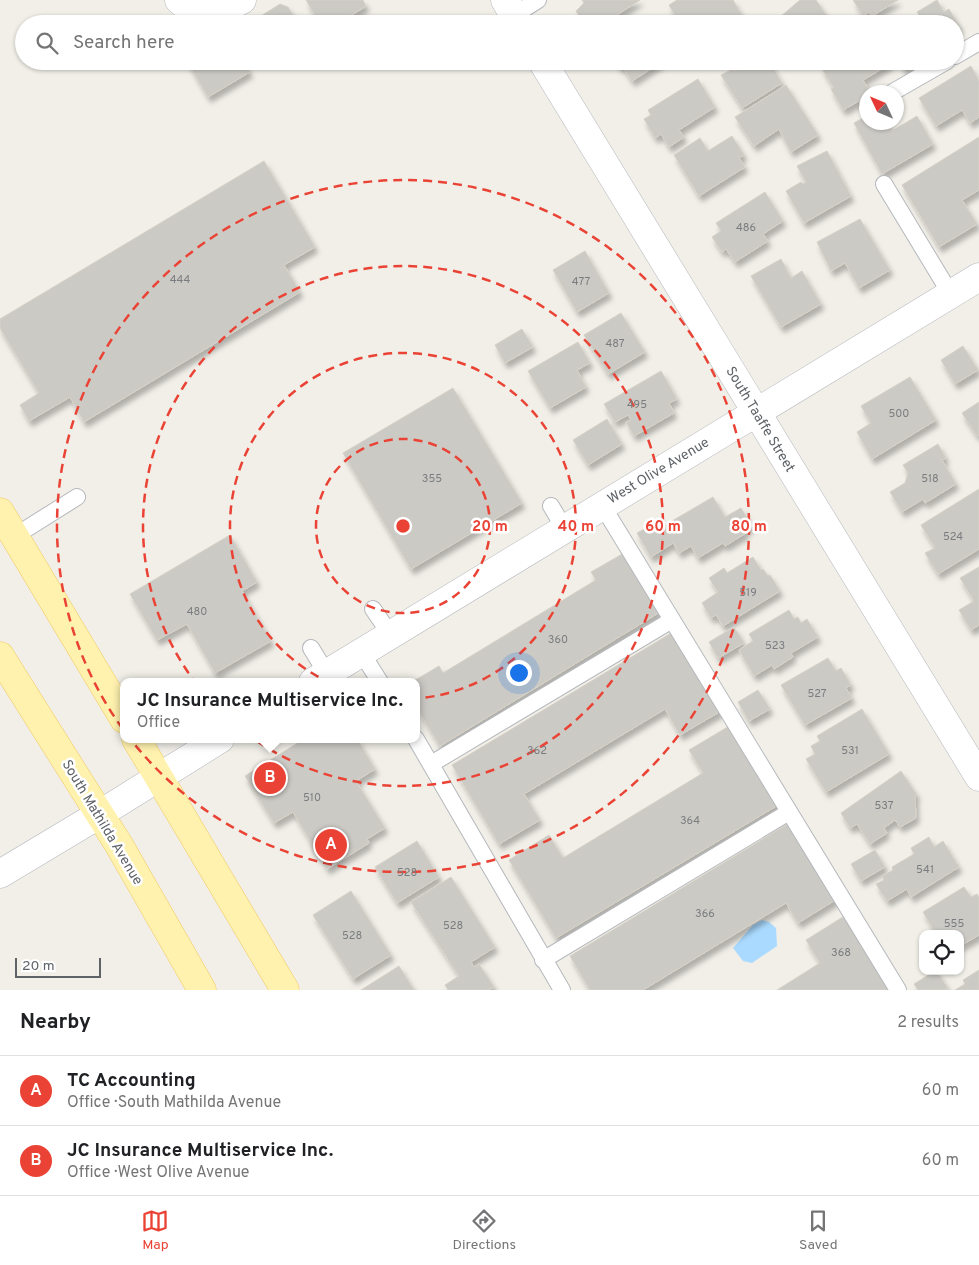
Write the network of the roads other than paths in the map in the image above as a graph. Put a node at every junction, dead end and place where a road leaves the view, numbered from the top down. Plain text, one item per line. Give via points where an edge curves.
1 (179, 0) edge
2 (242, 0) edge
3 (538, 0) edge
4 (512, 13) edge
5 (979, 42) edge
6 (964, 51) edge
7 (548, 70) edge
8 (931, 70) edge
9 (904, 86) edge
10 (884, 184) dead end
11 (979, 277) edge
12 (950, 293) junction
13 (756, 411) junction
14 (76, 498) dead end
15 (602, 505) junction
16 (0, 512) edge
17 (15, 536) junction
18 (374, 609) dead end
19 (672, 620) junction
20 (390, 634) junction
21 (311, 648) dead end
22 (361, 652) junction
23 (0, 656) edge
24 (320, 678) edge
25 (377, 678) edge
26 (120, 712) edge
27 (138, 743) edge
28 (214, 743) edge
29 (418, 743) edge
30 (431, 764) junction
31 (979, 777) edge
32 (158, 779) junction
33 (789, 812) junction
34 (100, 814) junction
35 (0, 874) edge
36 (543, 960) junction
37 (202, 990) edge
38 (285, 990) edge
39 (562, 990) edge
40 (898, 990) edge

1 - 2 street via 186,7 206,10 229,8
3 - 4 lane
5 - 6 lane
7 - 13 street, South Taaffe Street
8 - 9 lane
10 - 12 lane
11 - 12 street, West Olive Avenue
12 - 13 street, West Olive Avenue
13 - 15 street, West Olive Avenue
13 - 31 street, South Taaffe Street
14 - 17 lane
15 - 19 lane
15 - 20 street, West Olive Avenue via 558,517
16 - 17 main road
17 - 26 main road
18 - 20 lane
19 - 30 lane
19 - 33 lane
20 - 22 street, West Olive Avenue
21 - 24 lane
22 - 24 street, West Olive Avenue
22 - 25 lane
23 - 34 main road, South Mathilda Avenue
27 - 32 main road
28 - 32 street
29 - 30 lane
30 - 36 lane
32 - 34 street
32 - 38 main road
33 - 36 lane
33 - 40 lane
34 - 35 street
34 - 37 main road, South Mathilda Avenue
36 - 39 lane

